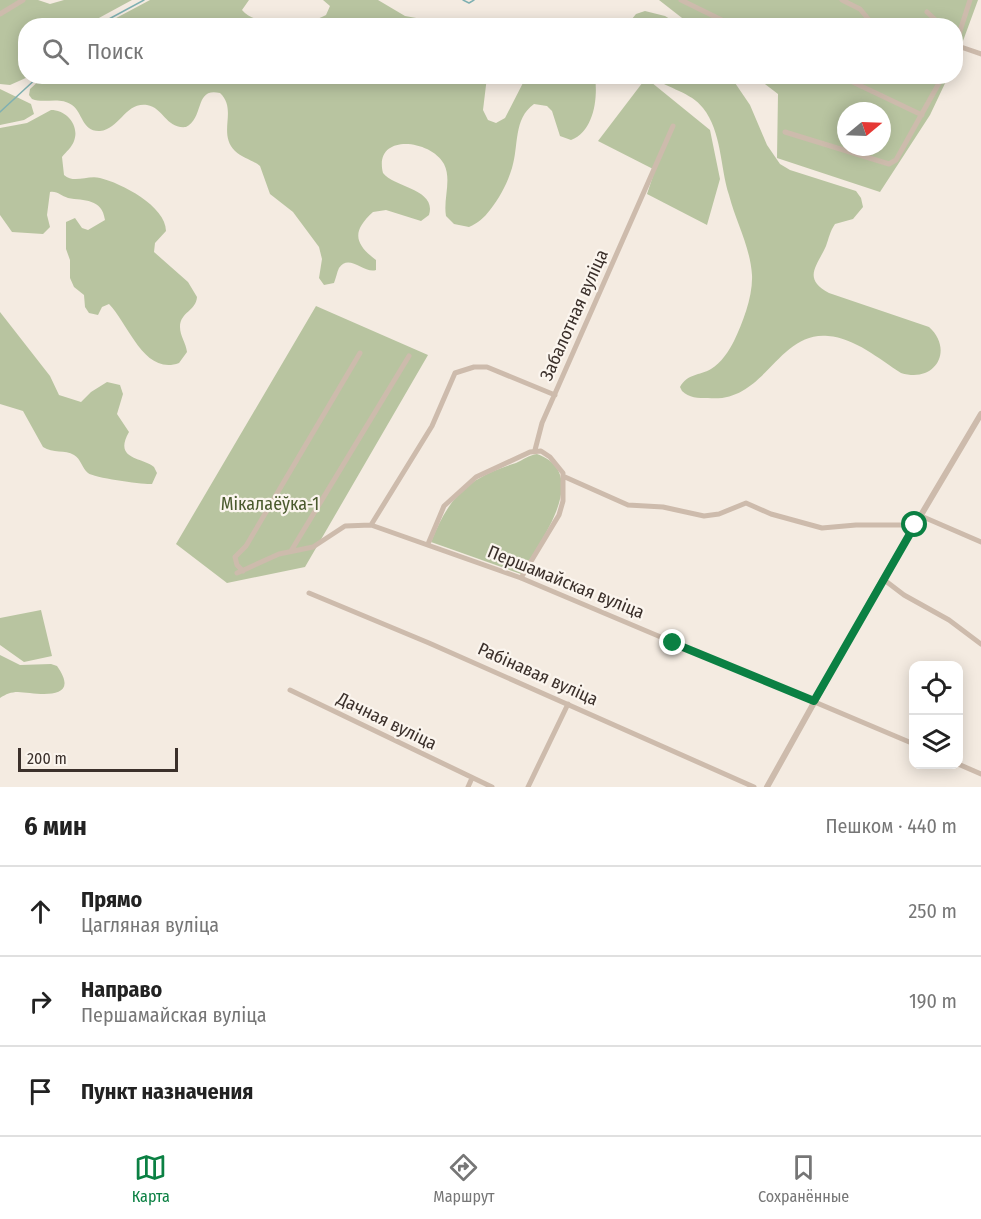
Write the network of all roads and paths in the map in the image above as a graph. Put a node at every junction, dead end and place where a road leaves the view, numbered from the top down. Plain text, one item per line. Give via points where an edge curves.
1 (23, 0) edge
2 (681, 0) edge
3 (842, 0) edge
4 (970, 0) edge
5 (927, 12) dead end
6 (0, 14) edge
7 (718, 18) edge
8 (867, 18) edge
9 (933, 18) edge
10 (963, 22) edge
11 (963, 48) edge
12 (981, 54) edge
13 (857, 84) edge
14 (939, 84) edge
15 (922, 115) junction
16 (673, 126) dead end
17 (785, 132) dead end
18 (360, 354) dead end
19 (409, 356) dead end
20 (555, 395) junction
21 (981, 414) edge
22 (535, 450) junction
23 (565, 477) junction
24 (921, 516) junction
25 (371, 525) junction
26 (915, 525) junction
27 (981, 542) edge
28 (428, 544) junction
29 (291, 551) junction
30 (521, 578) junction
31 (883, 579) junction
32 (309, 593) dead end
33 (981, 644) edge
34 (290, 690) dead end
35 (814, 701) junction
36 (568, 704) junction
37 (909, 742) edge
38 (963, 766) edge
39 (981, 774) edge
40 (472, 778) junction
41 (468, 787) edge
42 (492, 787) edge
43 (528, 787) edge
44 (754, 787) edge
45 (767, 787) edge

1 - 6 street
2 - 7 street
3 - 8 street via 860,9
4 - 10 street
5 - 9 street
11 - 12 street
13 - 15 street
14 - 15 street
15 - 17 street via 890,164
16 - 20 street, Забалотная вуліца
18 - 29 street via 246,546 235,557 240,572
19 - 29 street
20 - 22 street, Забалотная вуліца
20 - 25 street via 480,366 460,370 450,378 432,426
21 - 24 street
22 - 23 street via 550,457
22 - 28 street via 488,469 457,493 440,512
23 - 26 street via 628,505 663,507 704,516 746,503 829,528
23 - 30 street via 559,515
24 - 26 street
24 - 27 street
25 - 28 street, Першамайская вуліца
25 - 29 street via 345,526 313,547
26 - 31 street
28 - 30 street, Першамайская вуліца
30 - 35 street, Першамайская вуліца
31 - 33 street
31 - 35 street
32 - 36 street, Рабінавая вуліца
34 - 40 street, Дачная вуліца
35 - 37 street, Першамайская вуліца
35 - 45 street
36 - 43 street
36 - 44 street, Рабінавая вуліца
38 - 39 street
40 - 41 street
40 - 42 street, Дачная вуліца

